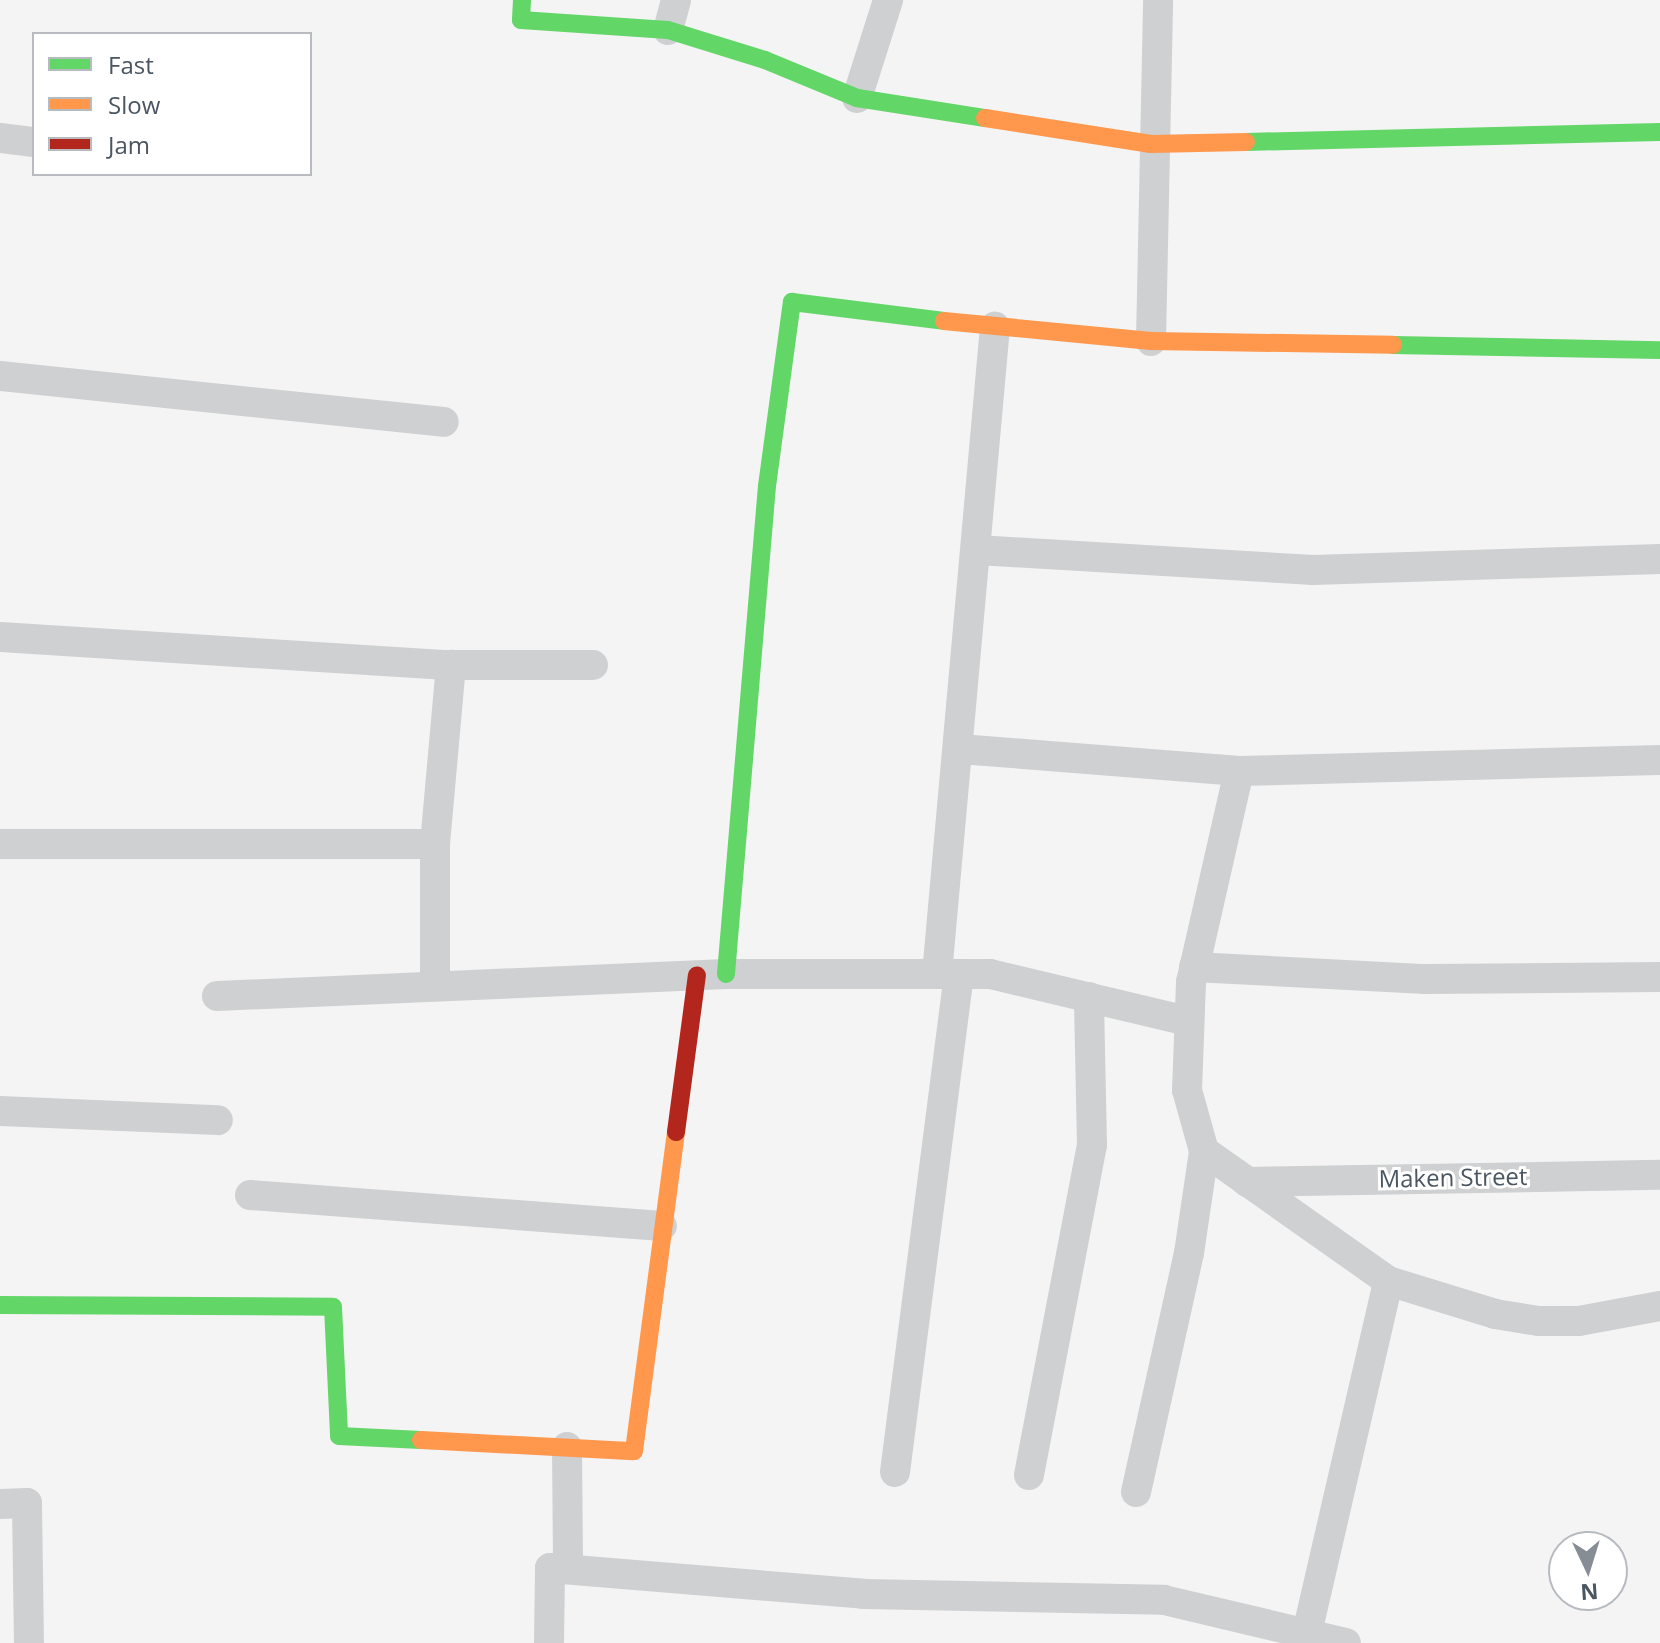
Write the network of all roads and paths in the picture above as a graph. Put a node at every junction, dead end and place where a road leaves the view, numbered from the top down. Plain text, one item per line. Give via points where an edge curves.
1 (522, 0) edge
2 (676, 0) edge
3 (888, 0) edge
4 (1158, 0) edge
5 (668, 30) junction
6 (857, 98) junction
7 (1660, 132) edge
8 (0, 138) edge
9 (32, 142) edge
10 (1151, 144) junction
11 (995, 327) junction
12 (1151, 341) junction
13 (1660, 350) edge
14 (0, 376) edge
15 (444, 422) dead end
16 (977, 550) junction
17 (1660, 559) edge
18 (0, 637) edge
19 (451, 665) junction
20 (593, 665) dead end
21 (960, 749) junction
22 (1660, 760) edge
23 (1239, 771) junction
24 (0, 844) edge
25 (435, 844) junction
26 (1194, 967) junction
27 (711, 974) junction
28 (948, 974) junction
29 (1660, 977) edge
30 (435, 985) junction
31 (217, 996) dead end
32 (1089, 997) junction
33 (1188, 1021) junction
34 (0, 1111) edge
35 (218, 1120) dead end
36 (1204, 1151) junction
37 (1660, 1175) edge
38 (1247, 1182) junction
39 (250, 1195) dead end
40 (662, 1226) junction
41 (1388, 1281) junction
42 (0, 1305) edge
43 (1660, 1306) edge
44 (567, 1447) junction
45 (895, 1472) dead end
46 (1029, 1475) dead end
47 (1136, 1492) dead end
48 (0, 1504) edge
49 (568, 1568) junction
50 (1307, 1633) junction
51 (29, 1643) edge
52 (549, 1643) edge
53 (1346, 1643) edge

1 - 5 street via 521,20
2 - 5 street
3 - 6 street
4 - 10 street
5 - 6 street via 765,60
6 - 10 street
7 - 10 street
8 - 9 street
10 - 12 street
11 - 12 street
11 - 16 street
11 - 27 street via 792,302
12 - 13 street
14 - 15 street
16 - 17 street via 1313,570
16 - 21 street
18 - 19 street
19 - 20 street
19 - 25 street
21 - 23 street
21 - 28 street
22 - 23 street
23 - 26 street
24 - 25 street
25 - 30 street
26 - 29 street via 1426,979
26 - 33 street
27 - 28 street
27 - 30 street
27 - 40 street
28 - 32 street via 990,974
28 - 45 street
30 - 31 street
32 - 33 street
32 - 46 street via 1092,1145
33 - 36 street via 1187,1090
34 - 35 street
36 - 38 street
36 - 47 street via 1189,1253
37 - 38 street, Maken Street
38 - 41 street
39 - 40 street
40 - 44 street via 634,1451
41 - 43 street via 1495,1314 1538,1321 1579,1321
41 - 50 street
42 - 44 street via 333,1307 339,1436
44 - 49 street
48 - 51 street via 27,1503
49 - 50 street via 864,1594 1164,1600
49 - 52 street via 550,1568
50 - 53 street

